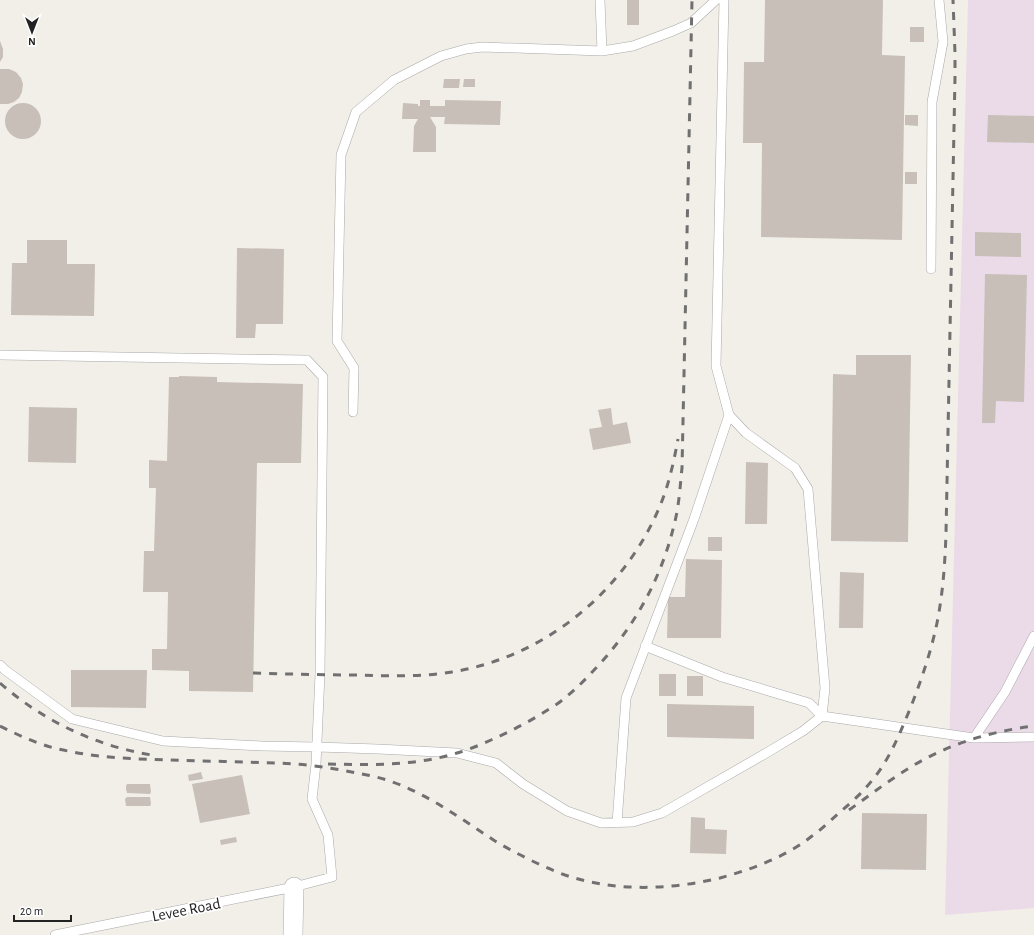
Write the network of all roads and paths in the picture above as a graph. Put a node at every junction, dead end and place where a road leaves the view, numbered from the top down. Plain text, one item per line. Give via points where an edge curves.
1 (600, 0) edge
2 (716, 0) edge
3 (724, 0) edge
4 (939, 0) edge
5 (602, 51) junction
6 (931, 269) dead end
7 (0, 355) edge
8 (353, 412) dead end
9 (729, 414) junction
10 (1034, 636) edge
11 (645, 646) junction
12 (0, 665) edge
13 (822, 716) junction
14 (1034, 737) edge
15 (974, 738) junction
16 (317, 747) junction
17 (617, 823) junction
18 (294, 887) junction
19 (55, 935) edge
20 (293, 935) edge

1 - 5 lane
2 - 5 lane via 691,23 633,46
3 - 9 lane via 716,366
4 - 6 lane via 943,42 932,102
5 - 8 lane via 482,47 466,49 441,56 394,80 356,112 341,155 337,341 354,368
7 - 16 lane via 307,360 323,377
9 - 11 lane via 694,519
9 - 13 lane via 746,433 796,468 808,489 825,688
10 - 15 lane via 1006,692
11 - 13 lane via 722,677 809,703
11 - 17 lane via 626,698
12 - 16 lane via 72,719 163,741
13 - 15 lane
13 - 17 lane via 803,731 662,813 633,822
14 - 15 lane
16 - 17 lane via 457,753 496,763 523,784 567,811 601,823
16 - 18 lane, Levee Road via 312,799 328,835 332,877
18 - 19 lane, Levee Road
18 - 20 street

